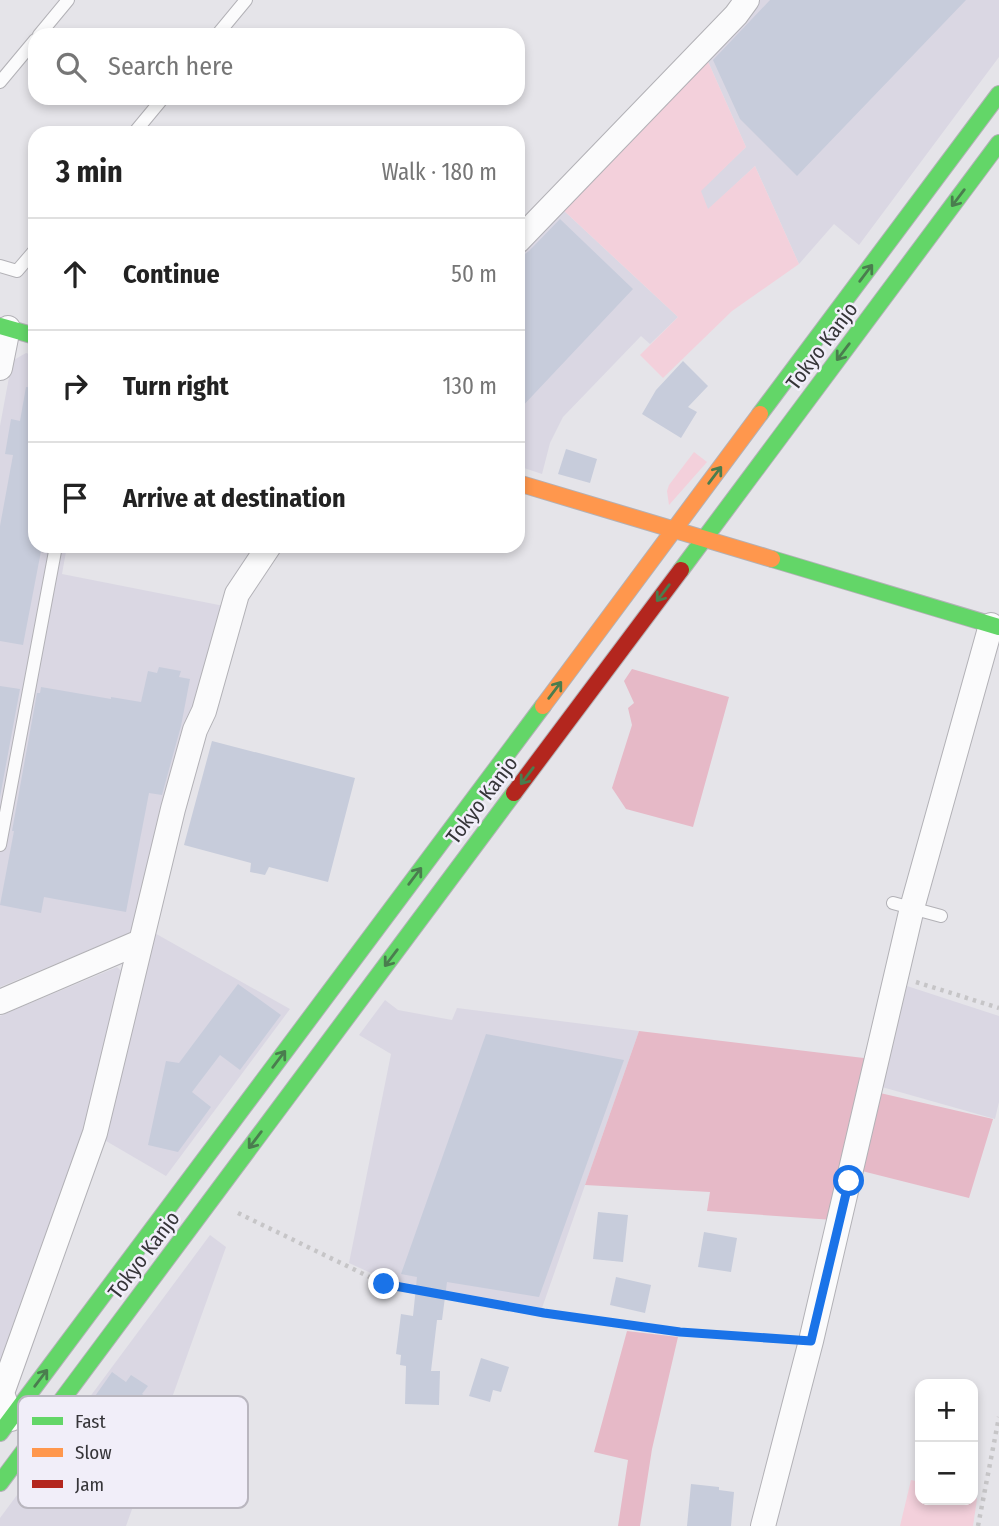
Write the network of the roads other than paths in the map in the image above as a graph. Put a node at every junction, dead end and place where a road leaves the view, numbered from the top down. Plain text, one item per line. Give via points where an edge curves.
1 (68, 0) edge
2 (246, 0) edge
3 (747, 0) edge
4 (45, 28) edge
5 (223, 28) edge
6 (28, 48) edge
7 (0, 82) edge
8 (999, 94) edge
9 (157, 105) edge
10 (140, 126) edge
11 (999, 143) edge
12 (525, 233) edge
13 (28, 258) edge
14 (0, 266) edge
15 (4, 327) edge
16 (28, 334) edge
17 (0, 368) edge
18 (525, 485) edge
19 (674, 530) junction
20 (704, 539) junction
21 (55, 553) edge
22 (264, 553) edge
23 (995, 626) edge
24 (0, 845) edge
25 (903, 905) junction
26 (941, 916) dead end
27 (140, 942) junction
28 (0, 1002) edge
29 (27, 1396) edge
30 (65, 1396) edge
31 (18, 1409) edge
32 (5, 1426) edge
33 (18, 1459) edge
34 (0, 1483) edge
35 (763, 1526) edge

1 - 4 lane
2 - 5 lane
3 - 12 street
6 - 7 lane
19 -> 8 main road, Tokyo Kanjo
9 - 10 lane
11 -> 20 main road, Tokyo Kanjo
13 - 14 lane via 17,271
15 - 16 main road
15 - 17 street
18 - 19 main road
19 - 20 main road
29 -> 19 main road, Tokyo Kanjo
20 - 23 main road
20 -> 30 main road, Tokyo Kanjo
21 - 24 lane
22 - 27 street via 237,594 195,730
23 - 25 street
25 - 26 lane
25 - 35 street via 897,976
27 - 28 street
27 - 32 street via 95,1133 2,1393
32 -> 31 main road, Tokyo Kanjo
33 -> 34 main road, Tokyo Kanjo

